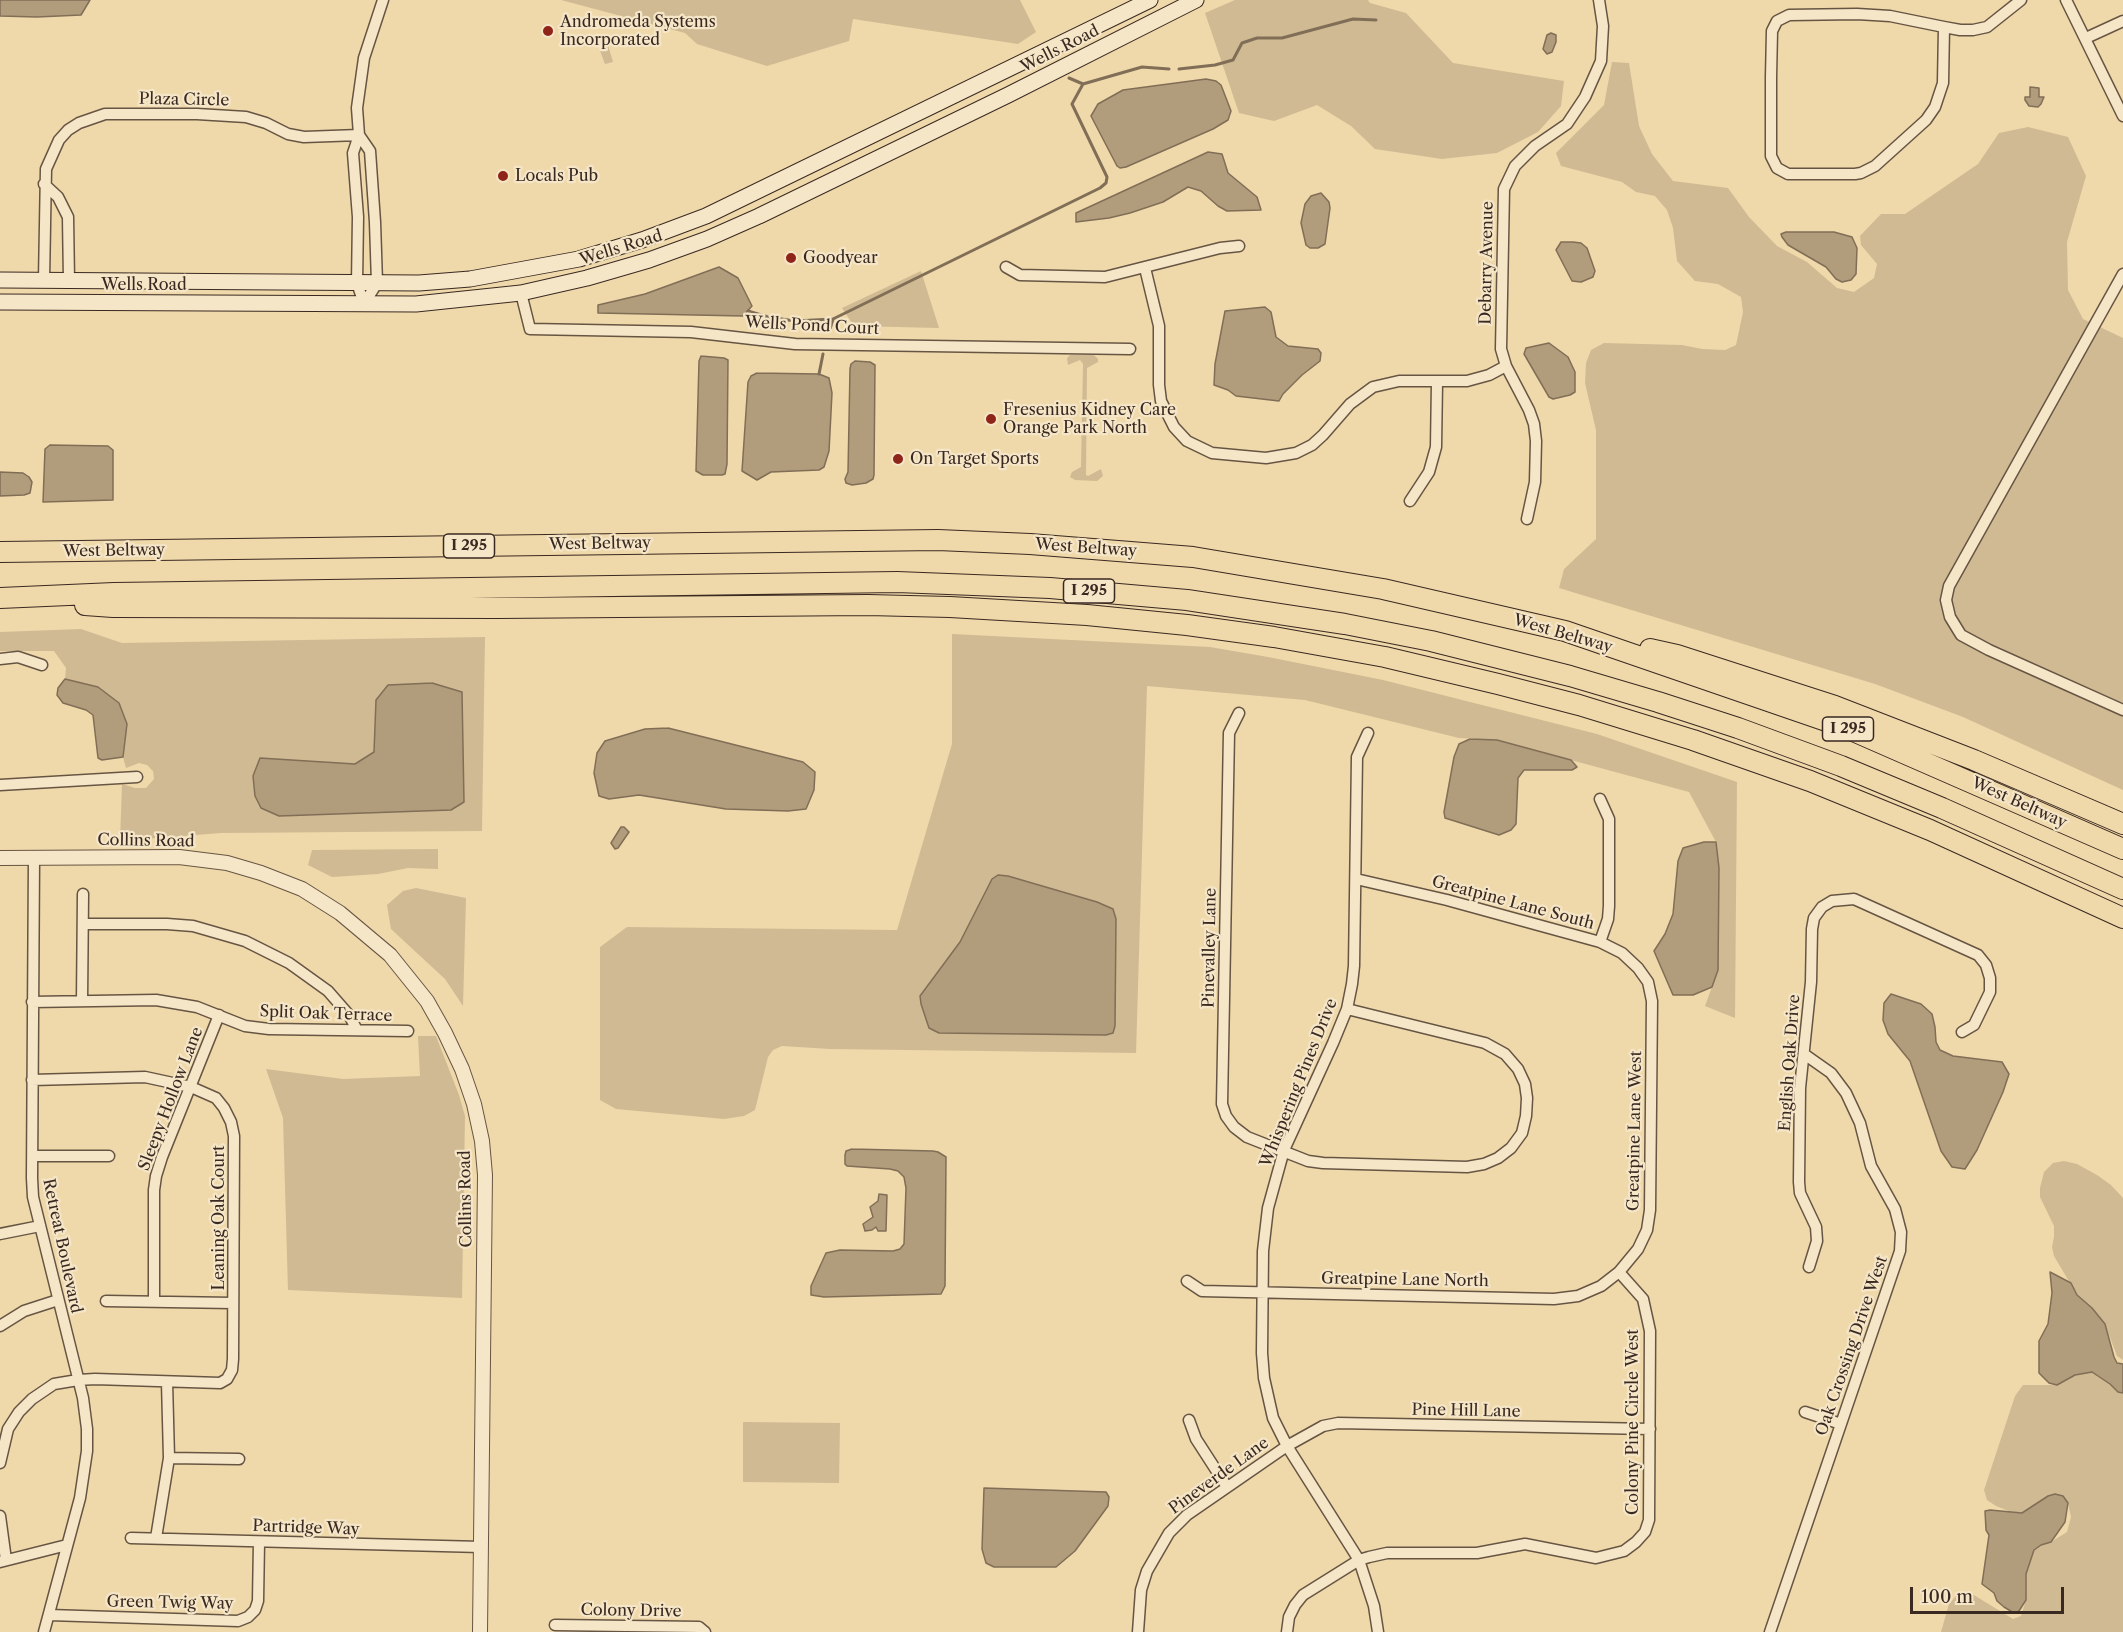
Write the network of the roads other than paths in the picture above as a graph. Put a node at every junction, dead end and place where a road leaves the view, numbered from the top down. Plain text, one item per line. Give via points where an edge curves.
1 (383, 0) edge
2 (1150, 0) edge
3 (1196, 0) edge
4 (1599, 0) edge
5 (2021, 0) edge
6 (2066, 0) edge
7 (2123, 21) edge
8 (1944, 27) junction
9 (2086, 38) junction
10 (2123, 116) edge
11 (908, 119) junction
12 (359, 135) junction
13 (841, 176) junction
14 (44, 184) junction
15 (1239, 246) dead end
16 (1006, 267) dead end
17 (1145, 268) junction
18 (2123, 274) edge
19 (0, 280) edge
20 (56, 280) junction
21 (357, 283) junction
22 (377, 283) junction
23 (521, 293) junction
24 (0, 302) edge
25 (55, 302) junction
26 (364, 304) junction
27 (1130, 349) dead end
28 (1506, 366) junction
29 (1437, 382) junction
30 (1410, 501) dead end
31 (1527, 519) dead end
32 (0, 552) edge
33 (4, 598) edge
34 (1565, 631) junction
35 (0, 659) edge
36 (42, 665) dead end
37 (2123, 710) edge
38 (1239, 713) dead end
39 (1368, 734) dead end
40 (137, 777) dead end
41 (0, 785) edge
42 (1600, 799) dead end
43 (2123, 824) edge
44 (2123, 849) edge
45 (0, 858) edge
46 (34, 858) junction
47 (1356, 879) junction
48 (2123, 889) edge
49 (83, 894) dead end
50 (2123, 918) edge
51 (84, 924) junction
52 (1600, 942) junction
53 (1648, 982) joint
54 (82, 1001) junction
55 (32, 1002) junction
56 (1347, 1009) junction
57 (219, 1015) junction
58 (357, 1030) junction
59 (408, 1031) dead end
60 (1962, 1032) dead end
61 (1804, 1054) junction
62 (32, 1080) junction
63 (191, 1087) junction
64 (1284, 1150) junction
65 (33, 1156) junction
66 (110, 1156) dead end
67 (40, 1226) junction
68 (0, 1234) edge
69 (1809, 1267) dead end
70 (1619, 1272) junction
71 (1187, 1281) dead end
72 (1263, 1292) junction
73 (58, 1300) junction
74 (106, 1301) dead end
75 (154, 1301) junction
76 (233, 1303) junction
77 (0, 1326) edge
78 (78, 1380) junction
79 (167, 1382) junction
80 (1805, 1412) dead end
81 (1189, 1420) dead end
82 (1841, 1424) junction
83 (1650, 1429) junction
84 (1287, 1446) junction
85 (169, 1458) junction
86 (239, 1459) dead end
87 (0, 1463) edge
88 (1227, 1487) junction
89 (0, 1516) edge
90 (131, 1538) dead end
91 (156, 1538) junction
92 (259, 1542) junction
93 (67, 1545) junction
94 (481, 1547) junction
95 (1359, 1560) junction
96 (3, 1561) edge
97 (49, 1615) junction
98 (555, 1625) dead end
99 (44, 1632) edge
100 (480, 1632) edge
101 (705, 1632) edge
102 (1138, 1632) edge
103 (1287, 1632) edge
104 (1378, 1632) edge
105 (1770, 1632) edge

1 - 12 street via 362,67 357,108
2 - 11 main road, Wells Road
3 - 13 main road, Wells Road
4 - 28 street, Debarry Avenue via 1603,26 1601,61 1585,97 1567,124 1515,166 1504,189 1501,349
5 - 8 street via 1987,27
6 - 9 street
7 - 9 street
8 - 8 street via 1857,14 1789,15 1777,21 1772,31 1771,77 1772,156 1777,168 1788,174 1855,174 1875,166 1935,107 1942,83
9 - 10 street
11 - 13 main road via 894,136 848,159
11 - 22 main road, Wells Road via 745,199 642,240 579,259 480,278
12 - 14 street, Plaza Circle via 288,134 246,117 105,114 79,123 59,140
12 - 21 street via 353,153 358,217
12 - 22 street via 370,151
13 - 23 main road, Wells Road via 707,239 587,278
14 - 20 street, Plaza Circle
14 - 20 street via 58,197 68,217
15 - 17 street
16 - 17 street via 1020,275 1092,278
17 - 29 street via 1159,326 1161,401 1174,428 1201,449 1266,458 1296,453 1323,435 1350,404 1373,387 1399,381
18 - 37 street via 1949,586 1946,600 1950,617 1961,635
19 - 20 main road, Wells Road
20 - 21 main road, Wells Road
20 - 25 main road
21 - 22 main road, Wells Road
21 - 26 street
22 - 26 street
23 - 26 main road, Wells Road via 416,304
23 - 27 street, Wells Pond Court via 530,329 691,332 795,344
24 - 25 main road, Wells Road
25 - 26 main road, Wells Road
28 - 29 street via 1478,379
28 - 31 street, Debarry Avenue via 1534,424 1535,482
29 - 30 street via 1433,460
32 - 34 highway, West Beltway / I 295 via 926,540 1030,544 1193,557 1258,567 1383,589
33 - 48 highway, I 295 via 114,593 897,582 1050,588 1187,600 1431,641 1658,702 1841,766
33 - 50 highway via 113,607 950,606 1087,615 1274,637 1385,657 1498,684 1693,740 1810,781 1930,830
34 - 43 highway via 1677,655 1835,706
34 - 44 highway, West Beltway / I 295 via 1844,727
35 - 36 street via 18,657
38 - 64 street, Pinevalley Lane via 1228,733 1222,1104 1226,1116 1240,1132
39 - 47 street, Whispering Pines Drive via 1357,757
40 - 41 street
42 - 52 street via 1609,819 1609,906
45 - 46 street, Collins Road
46 - 55 street, Retreat Boulevard
46 - 94 street, Collins Road via 179,856 227,863 272,877 317,897 359,927 402,969 427,1001 462,1069 482,1141
47 - 52 street, Greatpine Lane South
47 - 56 street, Whispering Pines Drive via 1354,966
49 - 51 street
51 - 54 street
51 - 58 street via 193,926 245,940 289,963 328,992
52 - 53 street, Greatpine Lane South via 1622,953
53 - 70 street, Greatpine Lane West via 1652,1001 1650,1210 1638,1250
54 - 55 street, Split Oak Terrace
54 - 57 street, Split Oak Terrace via 156,1000
55 - 62 street, Retreat Boulevard
56 - 64 street, Whispering Pines Drive
56 - 64 street, Pinevalley Lane via 1485,1043 1505,1054 1518,1068 1525,1084 1526,1116 1521,1133 1498,1158 1467,1167 1323,1163
57 - 58 street, Split Oak Terrace via 244,1026 269,1029
57 - 63 street, Sleepy Hollow Lane
58 - 59 street, Split Oak Terrace
60 - 61 street, English Oak Drive via 1974,1025 1990,992 1986,965 1978,955 1854,899 1832,901 1814,918
61 - 69 street, English Oak Drive via 1799,1182 1817,1240
61 - 82 street, Oak Crossing Drive West via 1831,1073 1846,1093 1860,1123 1871,1167 1895,1209 1901,1232 1900,1251
62 - 63 street, Leaning Oak Court via 145,1077
62 - 65 street, Retreat Boulevard
63 - 75 street, Sleepy Hollow Lane via 156,1176
63 - 76 street, Leaning Oak Court via 216,1098 231,1122 234,1136
64 - 72 street, Whispering Pines Drive via 1268,1208
65 - 66 street
65 - 67 street, Retreat Boulevard via 33,1197
67 - 68 street
67 - 73 street, Retreat Boulevard
70 - 72 street, Greatpine Lane North via 1578,1296 1554,1299
70 - 83 street, Colony Pine Circle West via 1643,1299 1648,1317
71 - 72 street, Greatpine Lane North via 1202,1291
72 - 84 street, Whispering Pines Drive via 1264,1378 1273,1418
73 - 77 street via 24,1311
73 - 78 street, Retreat Boulevard
74 - 75 street
75 - 76 street
76 - 79 street, Leaning Oak Court via 233,1359 227,1379 220,1383
78 - 79 street, Leaning Oak Court
78 - 87 street, Leaning Oak Court via 44,1389 19,1412 8,1429
78 - 93 street, Retreat Boulevard via 87,1451
79 - 85 street
80 - 82 street
81 - 88 street via 1196,1439
82 - 105 street, Oak Crossing Drive West
83 - 84 street, Pine Hill Lane via 1338,1423 1323,1426
83 - 95 street, Colony Pine Circle West via 1649,1520 1645,1532 1624,1551 1596,1558 1525,1544 1477,1553 1387,1553
84 - 88 street, Pineverde Lane
84 - 95 street, Whispering Pines Drive
85 - 86 street
85 - 91 street
88 - 102 street, Pineverde Lane via 1187,1515 1155,1554 1141,1590
89 - 96 street
90 - 91 street, Partridge Way
91 - 92 street, Partridge Way
92 - 94 street, Partridge Way
92 - 97 street, Green Twig Way via 258,1601 255,1610 238,1621
93 - 96 street
93 - 97 street, Retreat Boulevard
94 - 100 street, Collins Road
95 - 103 street via 1303,1595 1294,1605
95 - 104 street, Whispering Pines Drive
97 - 99 street, Retreat Boulevard
98 - 101 street, Colony Drive via 699,1627

